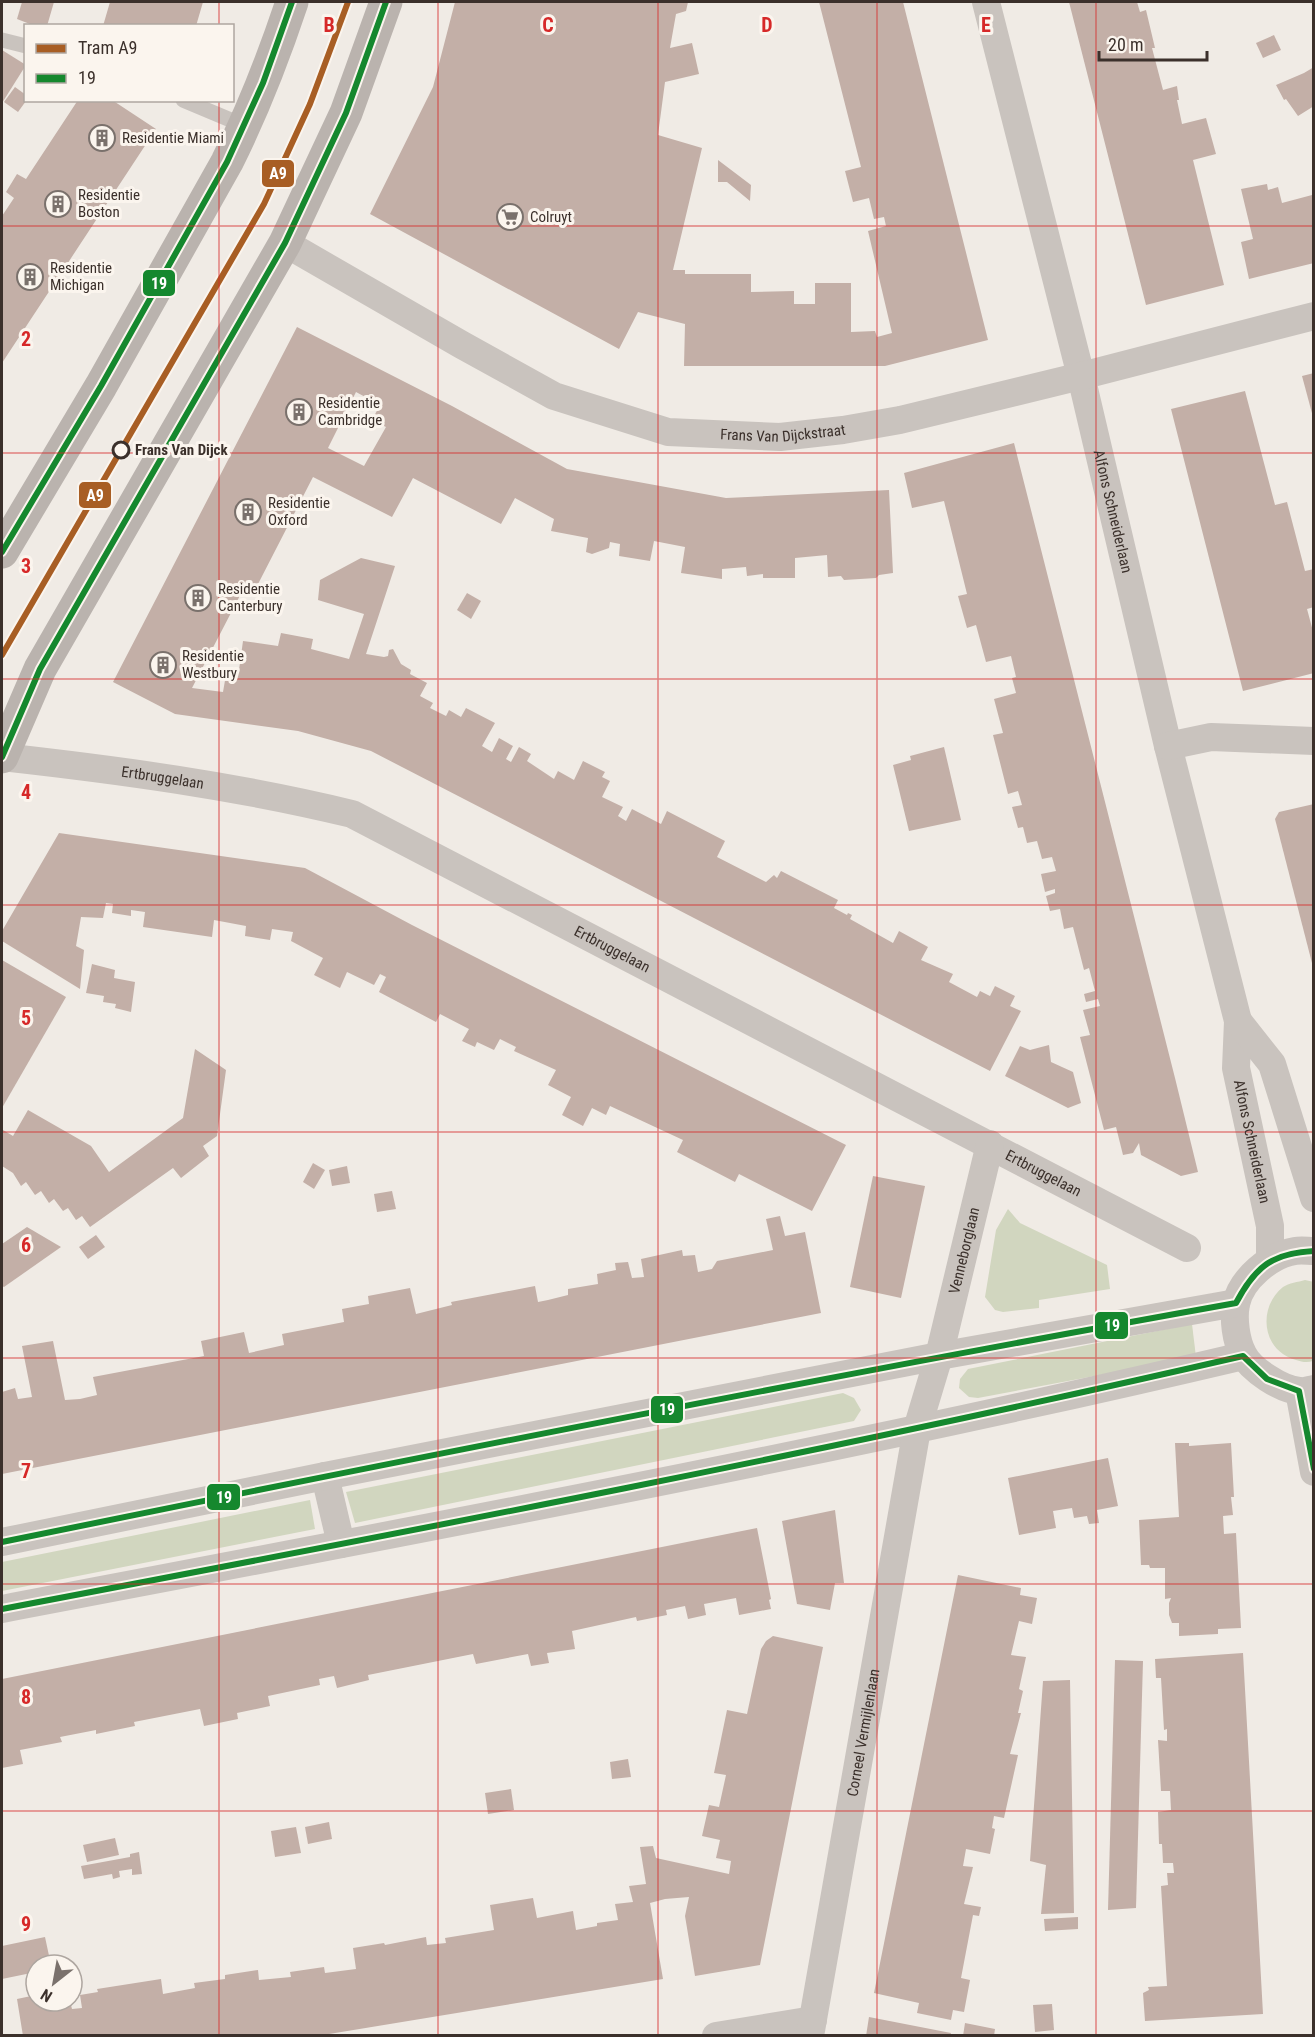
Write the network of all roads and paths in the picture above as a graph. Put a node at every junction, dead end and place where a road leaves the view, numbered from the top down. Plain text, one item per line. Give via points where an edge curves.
1 (292, 2) edge
2 (386, 2) edge
3 (986, 2) edge
4 (2, 40) edge
5 (24, 46) edge
6 (188, 102) edge
7 (245, 126) junction
8 (285, 243) junction
9 (1314, 316) edge
10 (1081, 376) junction
11 (2, 552) edge
12 (1314, 741) edge
13 (1168, 746) junction
14 (2, 757) edge
15 (1238, 1021) junction
16 (990, 1144) junction
17 (1314, 1198) edge
18 (1187, 1248) dead end
19 (1314, 1251) edge
20 (1270, 1260) junction
21 (1236, 1303) junction
22 (939, 1356) junction
23 (1243, 1356) junction
24 (1306, 1390) edge
25 (917, 1429) junction
26 (1314, 1472) edge
27 (325, 1476) junction
28 (2, 1542) edge
29 (341, 1544) junction
30 (2, 1609) edge
31 (811, 2028) edge
32 (716, 2036) edge

1 - 7 street
2 - 8 street via 346,113
3 - 10 street, Alfons Schneiderlaan
4 - 5 lane
6 - 7 lane
7 - 11 street via 101,386
8 - 10 street, Frans Van Dijckstraat via 554,396 668,432 780,437 843,430
8 - 14 street via 40,669
9 - 10 street, Frans Van Dijckstraat
10 - 13 street, Alfons Schneiderlaan
12 - 13 street via 1211,737
13 - 15 street, Alfons Schneiderlaan
14 - 16 street, Ertbruggelaan via 273,796 352,814
15 - 17 street, Alfons Schneiderlaan via 1272,1064
15 - 20 street, Alfons Schneiderlaan via 1236,1068 1270,1226
16 - 18 street, Ertbruggelaan
16 - 22 street, Venneborglaan
19 - 20 street via 1295,1251
20 - 21 street via 1248,1280
21 - 22 street
21 - 23 street via 1236,1329
22 - 25 street, Venneborglaan
22 - 27 street
23 - 24 street via 1267,1379
23 - 25 street
24 - 26 street
25 - 29 street
25 - 31 street, Corneel Vermijlenlaan
27 - 28 street
27 - 29 street
29 - 30 street
31 - 32 street

